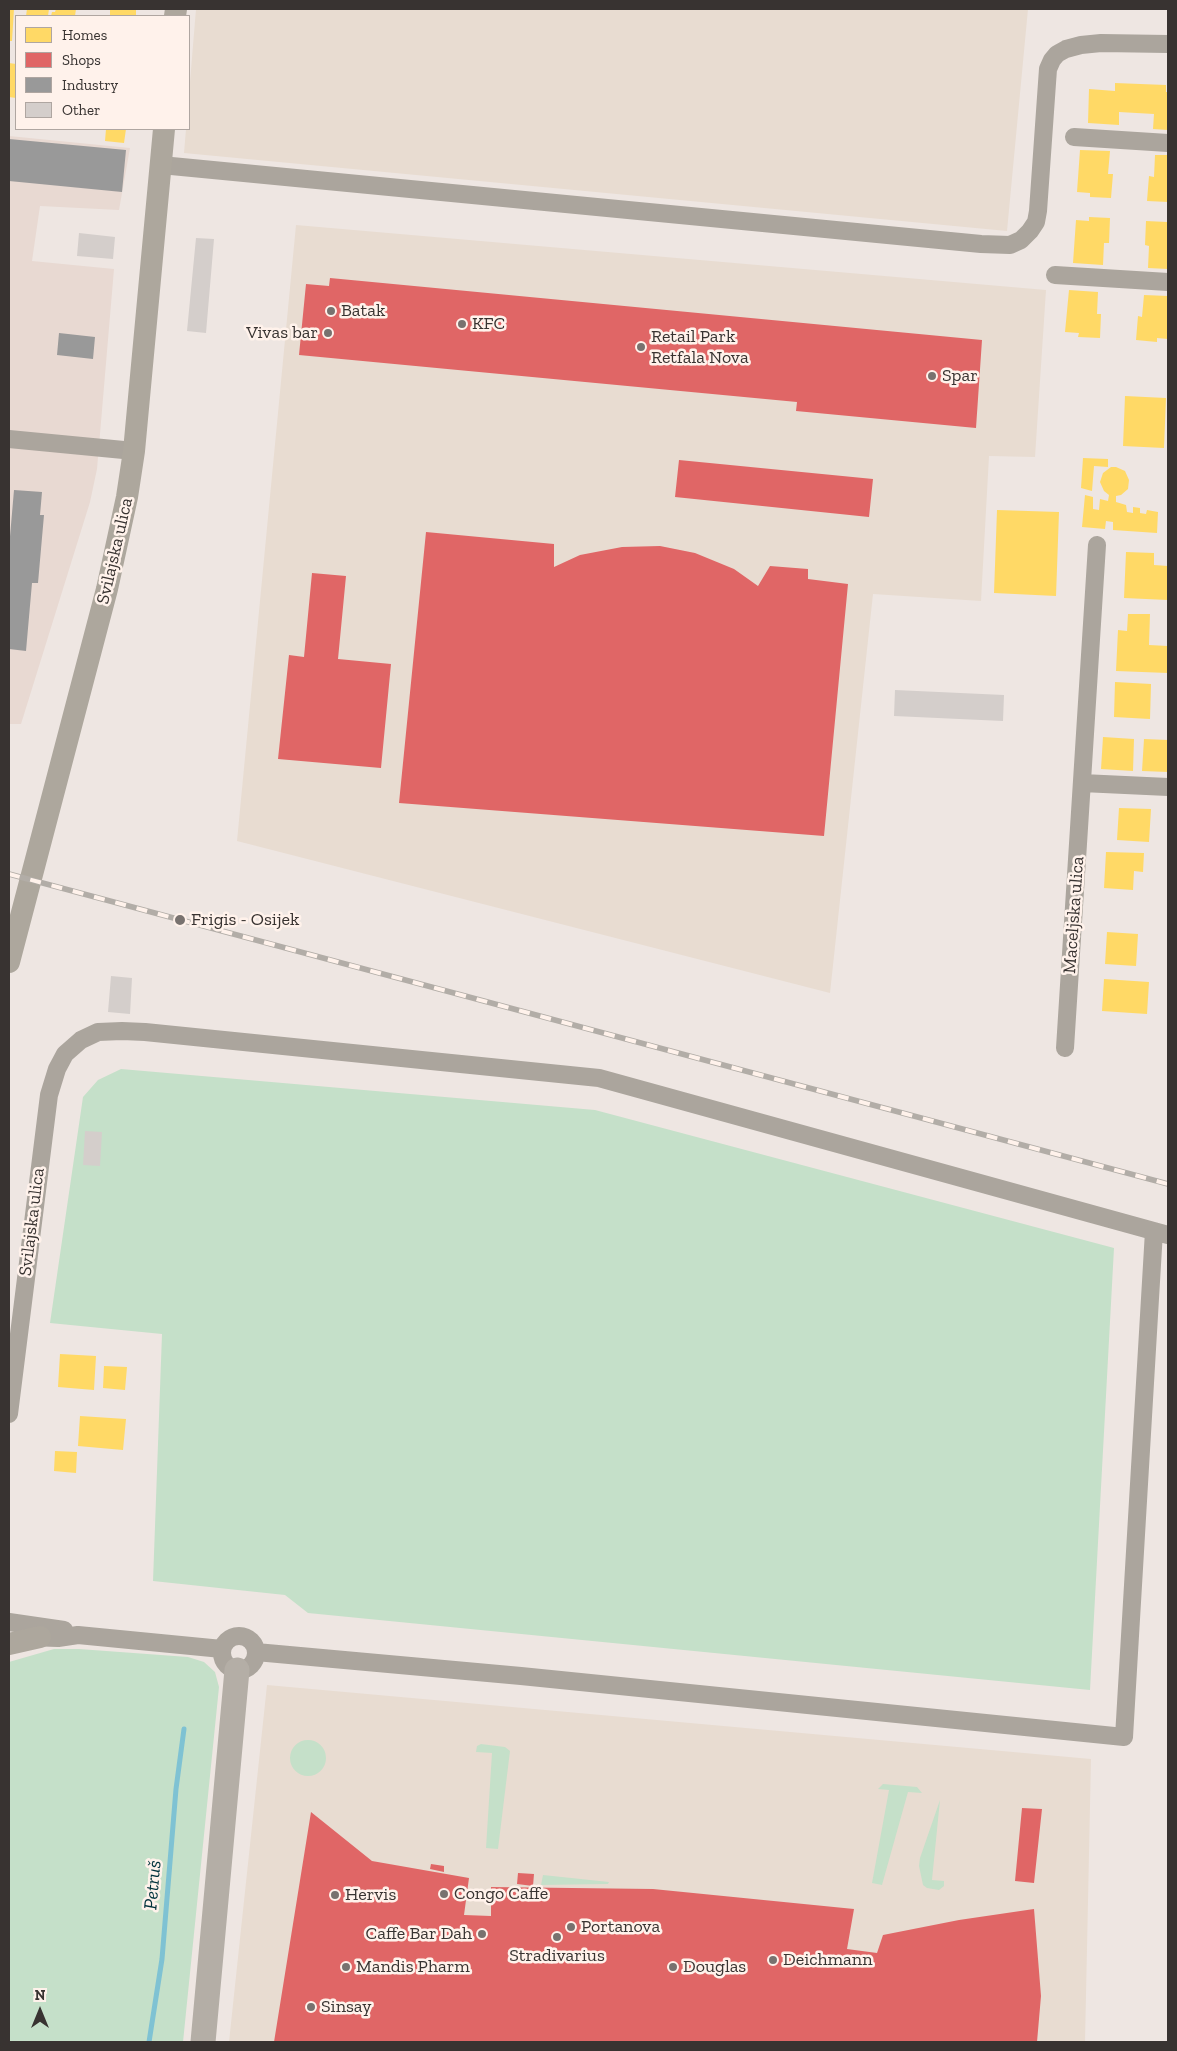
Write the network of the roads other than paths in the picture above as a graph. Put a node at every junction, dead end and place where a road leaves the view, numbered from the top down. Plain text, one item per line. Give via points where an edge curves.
1 (1168, 44) edge
2 (164, 130) edge
3 (1074, 137) dead end
4 (1168, 142) edge
5 (161, 165) junction
6 (1055, 275) dead end
7 (1168, 282) edge
8 (9, 439) edge
9 (134, 451) junction
10 (1097, 545) dead end
11 (1082, 783) junction
12 (1168, 787) edge
13 (9, 962) edge
14 (1066, 1048) dead end
15 (1161, 1233) edge
16 (9, 1414) edge
17 (9, 1622) edge
18 (9, 1635) edge
19 (78, 1635) junction
20 (40, 1638) junction
21 (9, 1644) edge
22 (222, 1649) junction
23 (256, 1652) junction
24 (237, 1670) junction
25 (203, 2042) edge

1 - 5 street via 1101,43 1081,45 1057,54 1048,69 1036,222 1021,240 1010,245
2 - 5 main road, Svilajska ulica
3 - 4 street
5 - 9 main road, Svilajska ulica
6 - 7 street
8 - 9 street
9 - 13 main road, Svilajska ulica via 128,497 107,589
10 - 11 street, Maceljska ulica
11 - 12 street
11 - 14 street, Maceljska ulica
15 - 16 street, Svilajska ulica via 599,1078 145,1032 98,1032 81,1040 65,1054 49,1095
15 - 23 street via 1124,1736
17 - 19 street via 61,1629
18 - 20 street
19 - 20 street
19 - 22 street
20 - 21 main road
22 - 23 street via 228,1640 238,1636 248,1638
22 - 24 street via 224,1663
23 - 24 street via 251,1665
24 - 25 highway

